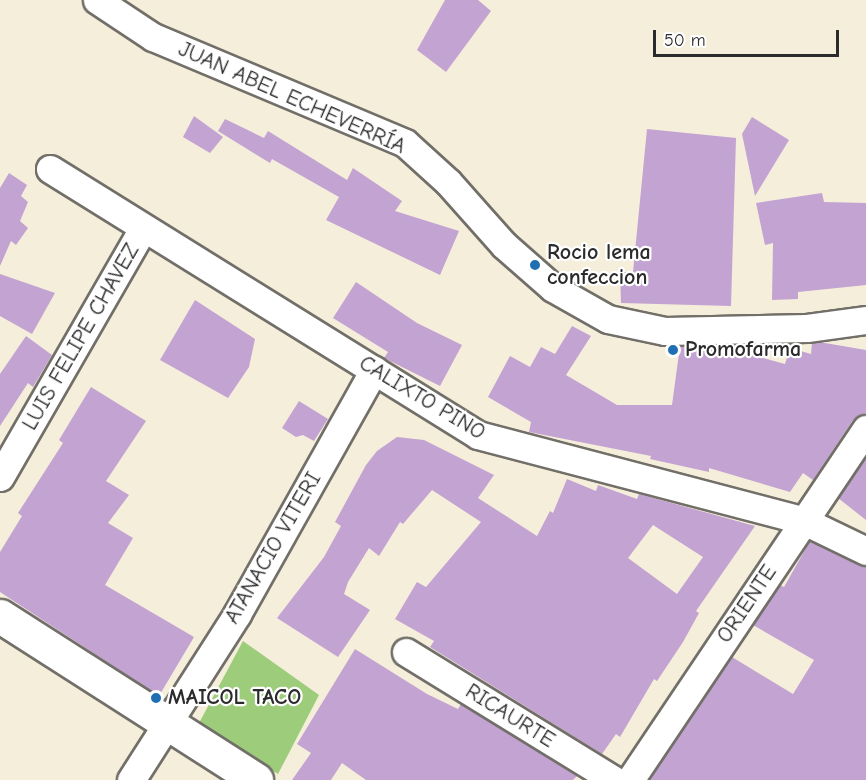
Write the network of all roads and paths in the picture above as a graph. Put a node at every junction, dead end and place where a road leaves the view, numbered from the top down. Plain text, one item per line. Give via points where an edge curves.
1 (97, 0) edge
2 (50, 169) dead end
3 (143, 228) junction
4 (866, 320) edge
5 (374, 370) junction
6 (866, 429) edge
7 (0, 477) edge
8 (802, 520) junction
9 (866, 551) edge
10 (0, 616) edge
11 (406, 651) dead end
12 (166, 722) junction
13 (131, 780) edge
14 (256, 780) edge
15 (614, 780) edge
16 (630, 780) edge

1 - 4 street, JUAN ABEL ECHEVERRÍA via 153,37 405,143 448,182 504,245 553,288 608,319 665,331 807,328
2 - 3 street, CALIXTO PINO
3 - 5 street, CALIXTO PINO
3 - 7 street, LUIS FELIPE CHAVEZ
5 - 8 street, CALIXTO PINO via 478,435 500,444
5 - 12 street, ATANACIO VITERI via 237,614
6 - 8 street, ORIENTE
8 - 9 street, CALIXTO PINO
8 - 16 street, ORIENTE
10 - 12 street
11 - 15 street, RICAURTE
12 - 13 street, ATANACIO VITERI
12 - 14 street

